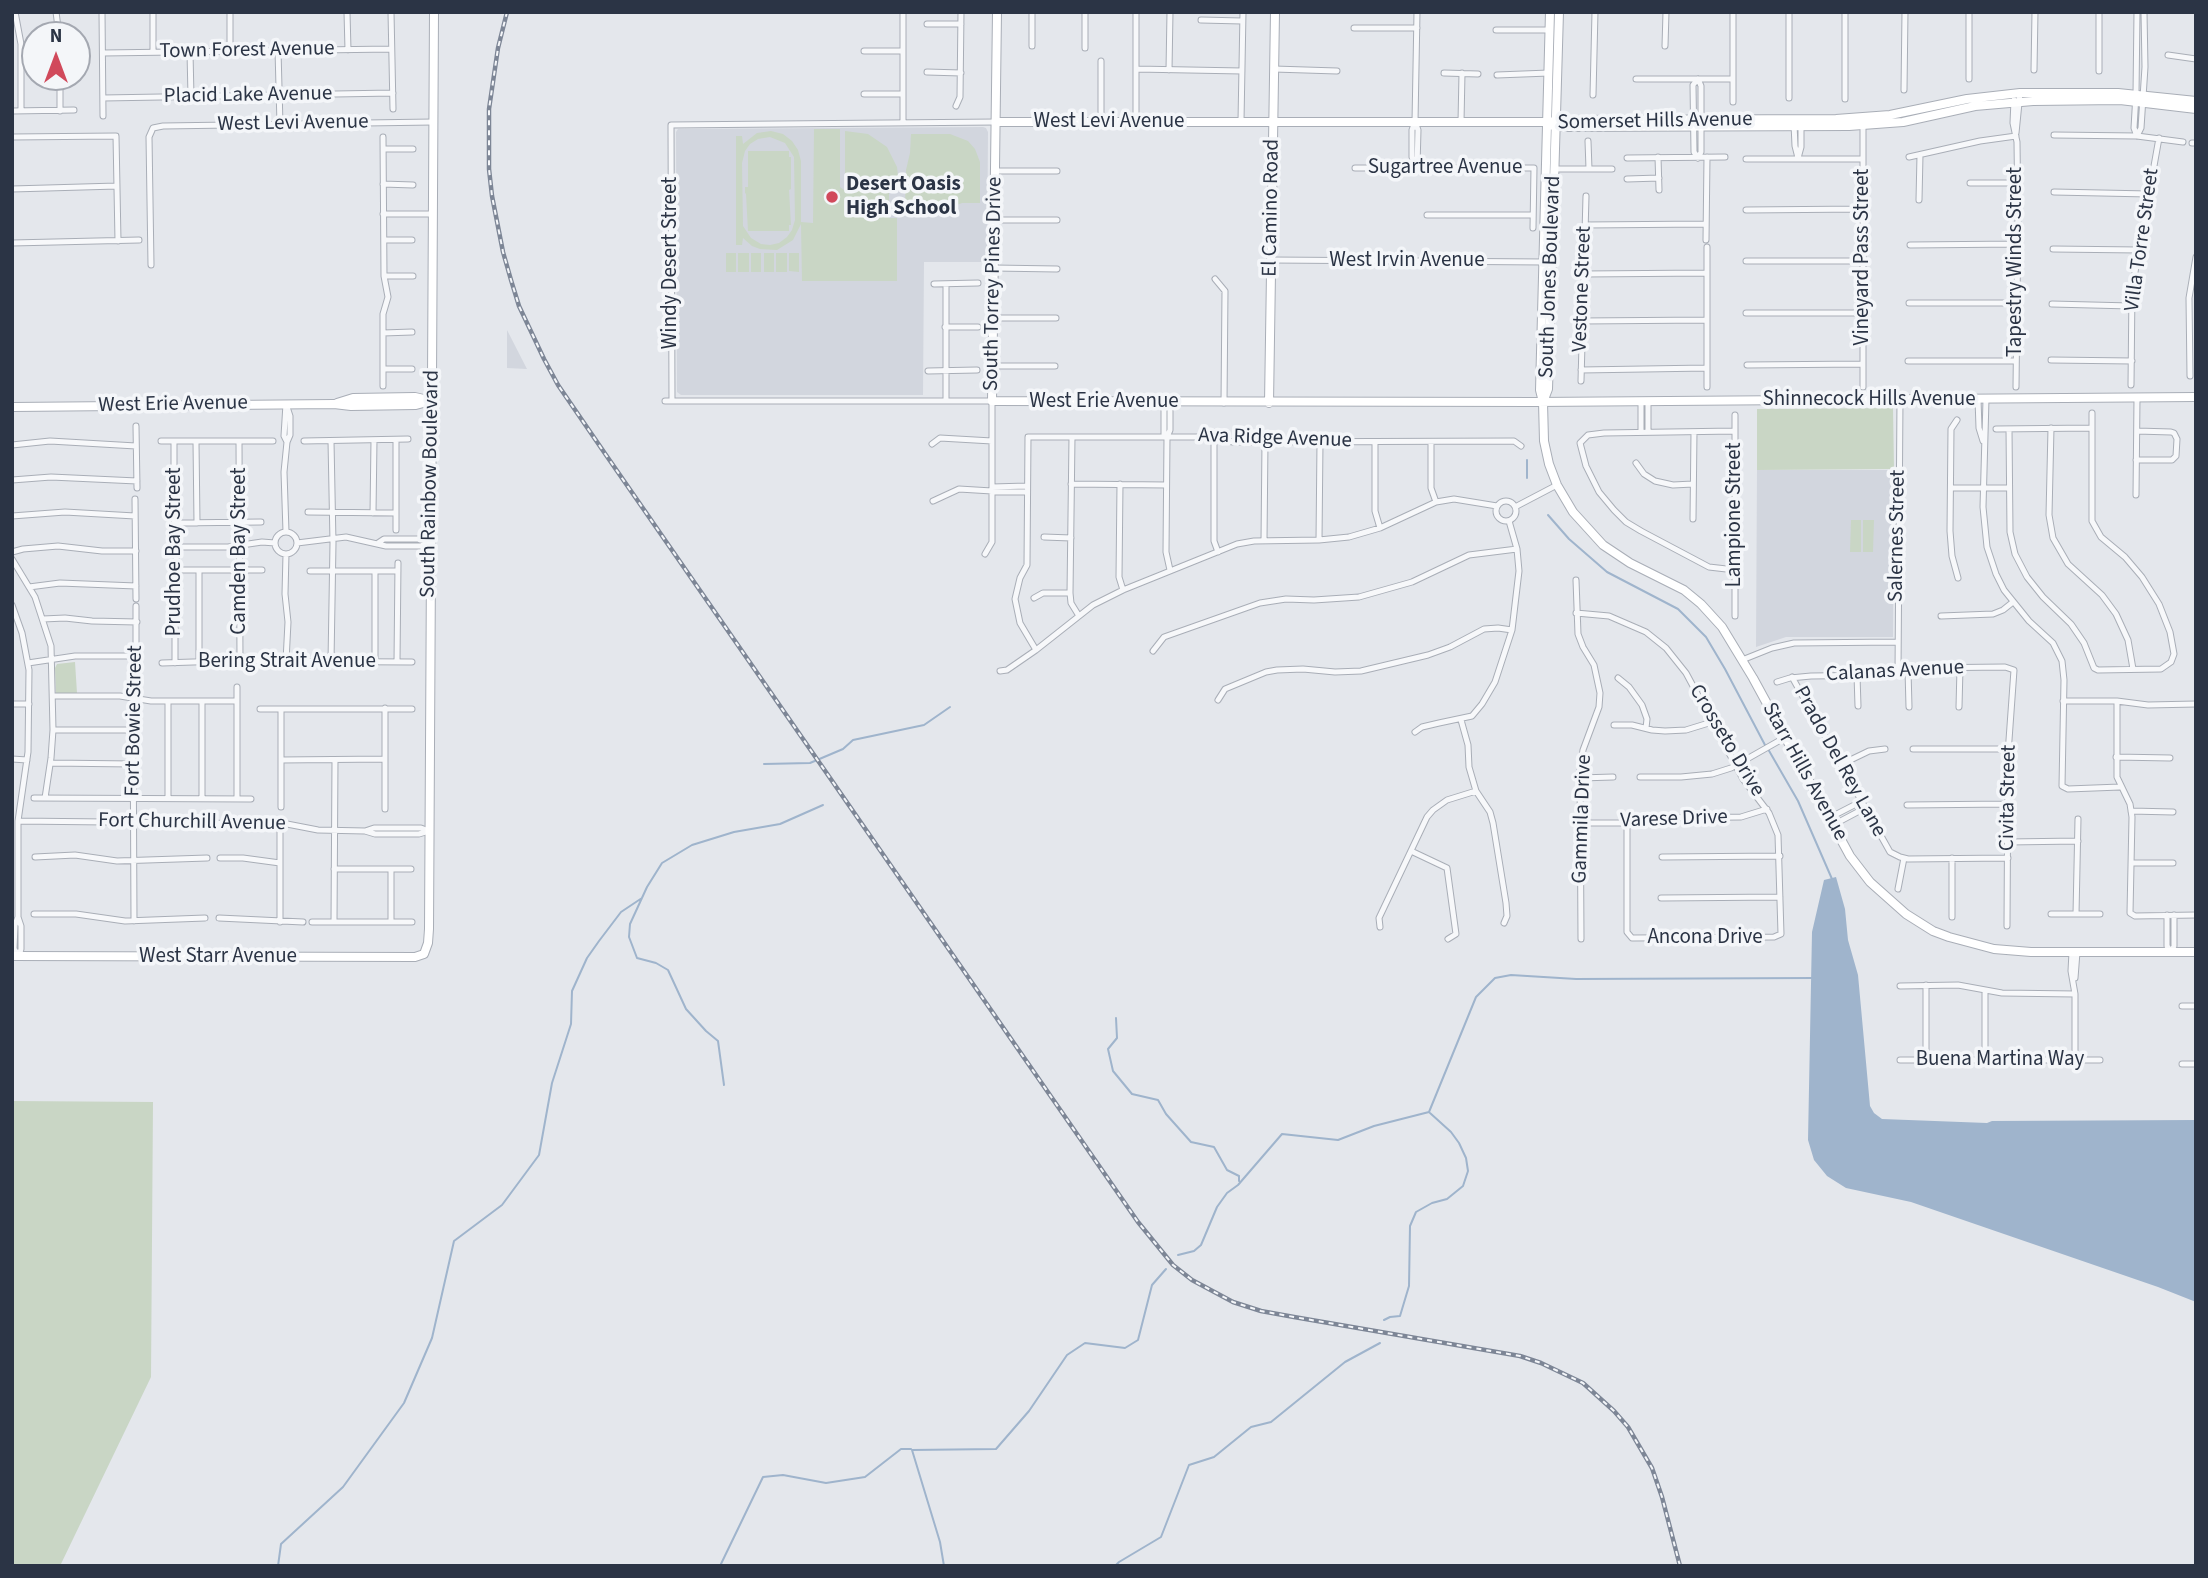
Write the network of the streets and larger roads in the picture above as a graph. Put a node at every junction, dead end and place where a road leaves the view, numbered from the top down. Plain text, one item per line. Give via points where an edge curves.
1 (15, 12) edge
2 (102, 12) edge
3 (153, 12) edge
4 (230, 12) edge
5 (347, 12) edge
6 (391, 12) edge
7 (434, 12) edge
8 (903, 12) edge
9 (961, 12) edge
10 (997, 12) edge
11 (1032, 12) edge
12 (1085, 12) edge
13 (1136, 12) edge
14 (1170, 12) edge
15 (1242, 12) edge
16 (1275, 12) edge
17 (1417, 12) edge
18 (1550, 12) edge
19 (1559, 12) edge
20 (1595, 12) edge
21 (1666, 12) edge
22 (1733, 12) edge
23 (1789, 12) edge
24 (1845, 12) edge
25 (1905, 12) edge
26 (1969, 12) edge
27 (2035, 12) edge
28 (2099, 12) edge
29 (2137, 12) edge
30 (2144, 12) edge
31 (1201, 20) dead end
32 (1242, 20) junction
33 (927, 24) dead end
34 (961, 24) junction
35 (1354, 28) dead end
36 (1417, 28) junction
37 (1496, 30) dead end
38 (1550, 30) junction
39 (1032, 46) dead end
40 (1665, 46) dead end
41 (1085, 47) dead end
42 (391, 49) junction
43 (278, 50) junction
44 (348, 50) junction
45 (230, 51) junction
46 (864, 51) dead end
47 (903, 51) junction
48 (103, 52) junction
49 (153, 52) junction
50 (190, 52) junction
51 (2168, 55) dead end
52 (2196, 60) edge
53 (1101, 61) dead end
54 (1136, 69) junction
55 (1274, 69) junction
56 (1169, 70) junction
57 (2034, 70) dead end
58 (1242, 71) junction
59 (1337, 71) dead end
60 (2099, 71) dead end
61 (927, 72) dead end
62 (961, 73) junction
63 (1444, 73) dead end
64 (1549, 73) junction
65 (1462, 74) junction
66 (1479, 74) dead end
67 (1497, 75) dead end
68 (1636, 79) dead end
69 (1698, 79) junction
70 (1733, 79) junction
71 (1969, 79) dead end
72 (1904, 90) dead end
73 (60, 91) edge
74 (393, 93) junction
75 (864, 94) dead end
76 (903, 94) junction
77 (279, 95) junction
78 (1593, 95) dead end
79 (191, 97) junction
80 (2017, 97) junction
81 (1788, 98) dead end
82 (2140, 98) junction
83 (103, 99) junction
84 (1845, 99) dead end
85 (2196, 101) edge
86 (1734, 102) dead end
87 (956, 106) dead end
88 (393, 109) dead end
89 (2196, 109) edge
90 (74, 110) dead end
91 (12, 111) edge
92 (21, 111) junction
93 (60, 111) junction
94 (103, 116) dead end
95 (1241, 121) junction
96 (1274, 121) junction
97 (433, 122) junction
98 (903, 122) junction
99 (996, 122) junction
100 (1101, 122) junction
101 (1136, 122) junction
102 (1415, 122) junction
103 (1461, 122) junction
104 (1553, 123) junction
105 (1697, 123) junction
106 (1798, 123) junction
107 (280, 125) junction
108 (671, 125) joint
109 (1863, 126) junction
110 (2054, 135) dead end
111 (2016, 136) junction
112 (2137, 136) junction
113 (12, 137) edge
114 (383, 137) dead end
115 (2158, 138) junction
116 (1588, 141) dead end
117 (2183, 142) dead end
118 (383, 149) junction
119 (413, 149) dead end
120 (1920, 155) junction
121 (1909, 156) dead end
122 (1707, 157) junction
123 (1726, 157) dead end
124 (1627, 158) dead end
125 (1658, 158) junction
126 (1698, 158) junction
127 (1798, 158) junction
128 (1746, 159) dead end
129 (1862, 159) junction
130 (1355, 168) dead end
131 (1417, 169) junction
132 (1554, 169) junction
133 (1589, 169) junction
134 (1612, 169) dead end
135 (996, 171) junction
136 (1057, 171) dead end
137 (1627, 178) dead end
138 (1658, 178) junction
139 (1970, 183) dead end
140 (2017, 183) junction
141 (383, 184) junction
142 (413, 185) dead end
143 (117, 187) junction
144 (12, 189) edge
145 (1658, 190) dead end
146 (2054, 192) dead end
147 (2148, 194) junction
148 (1586, 196) dead end
149 (1919, 200) dead end
150 (1862, 209) junction
151 (1746, 210) dead end
152 (383, 214) junction
153 (433, 214) junction
154 (1427, 215) dead end
155 (1533, 215) junction
156 (995, 219) junction
157 (1057, 220) dead end
158 (1706, 224) junction
159 (1585, 225) junction
160 (1533, 228) dead end
161 (139, 240) dead end
162 (384, 240) junction
163 (412, 240) dead end
164 (118, 241) junction
165 (12, 243) edge
166 (2018, 244) junction
167 (1910, 245) dead end
168 (2053, 248) dead end
169 (2139, 250) junction
170 (2196, 257) edge
171 (1271, 260) junction
172 (1746, 261) dead end
173 (1863, 261) junction
174 (1548, 262) junction
175 (151, 265) dead end
176 (994, 268) junction
177 (1057, 269) dead end
178 (1707, 273) junction
179 (1584, 274) junction
180 (384, 276) junction
181 (413, 276) dead end
182 (1215, 279) dead end
183 (978, 283) dead end
184 (934, 284) dead end
185 (946, 284) junction
186 (1909, 303) dead end
187 (2017, 303) junction
188 (2052, 304) dead end
189 (2131, 306) junction
190 (1746, 313) dead end
191 (1864, 313) junction
192 (1056, 317) dead end
193 (993, 318) junction
194 (1707, 320) junction
195 (1582, 321) junction
196 (946, 327) junction
197 (978, 327) dead end
198 (412, 332) dead end
199 (383, 333) junction
200 (2193, 341) edge
201 (2051, 360) dead end
202 (1908, 361) dead end
203 (2016, 361) junction
204 (2132, 361) junction
205 (1863, 364) junction
206 (1747, 365) dead end
207 (993, 366) junction
208 (1055, 366) dead end
209 (1707, 368) junction
210 (384, 369) junction
211 (411, 369) dead end
212 (946, 370) junction
213 (977, 370) dead end
214 (1581, 370) junction
215 (928, 371) dead end
216 (2190, 376) dead end
217 (1581, 381) dead end
218 (2131, 385) dead end
219 (383, 386) dead end
220 (1707, 387) dead end
221 (1863, 387) dead end
222 (2016, 387) dead end
223 (2196, 397) edge
224 (2137, 398) junction
225 (1900, 399) junction
226 (1982, 399) junction
227 (431, 401) junction
228 (668, 401) joint
229 (946, 401) junction
230 (992, 401) junction
231 (1644, 401) junction
232 (1543, 402) junction
233 (1167, 403) junction
234 (1224, 403) junction
235 (1269, 403) junction
236 (286, 404) junction
237 (12, 407) edge
238 (2092, 413) dead end
239 (1735, 415) dead end
240 (1957, 419) dead end
241 (136, 426) dead end
242 (2051, 428) junction
243 (2092, 428) junction
244 (1996, 429) dead end
245 (2009, 429) junction
246 (1648, 431) junction
247 (1735, 431) junction
248 (2137, 431) junction
249 (1641, 432) junction
250 (1694, 432) junction
251 (1072, 437) junction
252 (1167, 437) junction
253 (1214, 438) junction
254 (408, 439) dead end
255 (331, 440) junction
256 (374, 440) junction
257 (396, 440) junction
258 (161, 441) dead end
259 (174, 441) junction
260 (239, 441) junction
261 (273, 441) dead end
262 (304, 441) dead end
263 (992, 441) junction
264 (196, 442) junction
265 (1265, 442) junction
266 (1320, 442) junction
267 (1376, 442) junction
268 (1431, 442) junction
269 (932, 444) dead end
270 (12, 445) edge
271 (136, 446) junction
272 (1521, 446) dead end
273 (2136, 460) junction
274 (1636, 463) dead end
275 (12, 480) edge
276 (136, 481) junction
277 (1071, 484) junction
278 (1119, 484) junction
279 (1693, 484) junction
280 (1166, 485) junction
281 (1557, 485) junction
282 (136, 488) dead end
283 (1951, 488) junction
284 (1983, 488) junction
285 (2008, 488) junction
286 (1027, 489) junction
287 (992, 490) junction
288 (2136, 495) dead end
289 (135, 499) dead end
290 (933, 501) dead end
291 (1436, 502) junction
292 (1497, 506) junction
293 (1515, 507) junction
294 (308, 512) dead end
295 (331, 512) junction
296 (373, 513) junction
297 (396, 513) junction
298 (12, 516) edge
299 (135, 516) junction
300 (1693, 519) dead end
301 (1509, 521) junction
302 (240, 522) junction
303 (261, 522) dead end
304 (175, 523) junction
305 (197, 523) junction
306 (1380, 528) junction
307 (396, 530) dead end
308 (286, 532) junction
309 (1044, 537) dead end
310 (332, 538) junction
311 (1071, 538) junction
312 (1319, 540) junction
313 (430, 541) junction
314 (1264, 541) junction
315 (275, 543) junction
316 (297, 543) junction
317 (240, 545) junction
318 (177, 547) junction
319 (1517, 549) junction
320 (136, 551) junction
321 (12, 552) edge
322 (1217, 552) junction
323 (286, 554) junction
324 (985, 554) dead end
325 (12, 559) edge
326 (398, 563) dead end
327 (175, 570) junction
328 (199, 570) junction
329 (240, 570) junction
330 (262, 570) dead end
331 (1170, 570) junction
332 (1735, 570) junction
333 (310, 571) dead end
334 (331, 571) junction
335 (375, 571) junction
336 (398, 571) junction
337 (1958, 578) dead end
338 (1576, 580) dead end
339 (136, 586) junction
340 (29, 587) junction
341 (1123, 590) junction
342 (1070, 593) junction
343 (1034, 598) dead end
344 (2013, 602) junction
345 (12, 605) edge
346 (1576, 613) junction
347 (1941, 615) dead end
348 (1079, 616) junction
349 (1735, 616) dead end
350 (43, 619) junction
351 (137, 622) junction
352 (1513, 630) junction
353 (1897, 642) junction
354 (1036, 650) junction
355 (1153, 651) dead end
356 (137, 656) junction
357 (52, 660) junction
358 (1742, 660) junction
359 (240, 661) junction
360 (331, 661) junction
361 (374, 661) junction
362 (200, 662) junction
363 (286, 662) junction
364 (397, 662) junction
365 (412, 662) dead end
366 (28, 663) junction
367 (162, 663) dead end
368 (175, 663) junction
369 (1959, 668) junction
370 (2133, 669) junction
371 (1908, 670) junction
372 (2014, 670) joint
373 (1000, 671) dead end
374 (1898, 672) junction
375 (1857, 675) junction
376 (1793, 677) junction
377 (1618, 678) dead end
378 (1777, 681) dead end
379 (236, 687) dead end
380 (53, 696) junction
381 (134, 698) junction
382 (1219, 700) dead end
383 (168, 701) junction
384 (202, 701) junction
385 (237, 701) junction
386 (2063, 701) junction
387 (2117, 701) junction
388 (12, 704) edge
389 (29, 704) junction
390 (2196, 704) edge
391 (1857, 706) dead end
392 (1909, 707) dead end
393 (1959, 707) dead end
394 (385, 708) junction
395 (260, 709) dead end
396 (281, 709) junction
397 (412, 709) dead end
398 (1461, 720) junction
399 (1712, 722) junction
400 (1614, 725) dead end
401 (1646, 729) junction
402 (53, 730) junction
403 (133, 730) junction
404 (1415, 732) dead end
405 (1784, 738) junction
406 (1885, 749) dead end
407 (1913, 749) dead end
408 (2008, 749) junction
409 (2116, 757) junction
410 (2170, 758) dead end
411 (12, 759) edge
412 (385, 759) junction
413 (27, 760) junction
414 (281, 760) junction
415 (335, 760) junction
416 (51, 763) junction
417 (133, 764) junction
418 (1735, 764) junction
419 (1842, 764) junction
420 (1613, 777) dead end
421 (1640, 777) dead end
422 (1580, 778) junction
423 (2120, 787) junction
424 (1476, 791) junction
425 (34, 798) dead end
426 (45, 798) junction
427 (133, 798) junction
428 (168, 798) junction
429 (202, 798) junction
430 (237, 799) junction
431 (251, 799) dead end
432 (2008, 804) junction
433 (1863, 805) junction
434 (1907, 805) dead end
435 (281, 807) dead end
436 (385, 809) dead end
437 (1767, 810) junction
438 (2131, 811) junction
439 (2173, 812) dead end
440 (2078, 819) dead end
441 (18, 821) junction
442 (133, 822) junction
443 (1627, 822) junction
444 (1831, 822) junction
445 (280, 823) junction
446 (1580, 823) junction
447 (334, 831) junction
448 (429, 831) junction
449 (2078, 841) junction
450 (2008, 842) junction
451 (1411, 851) junction
452 (1780, 856) junction
453 (35, 857) dead end
454 (1662, 857) dead end
455 (206, 858) dead end
456 (220, 858) dead end
457 (1904, 858) junction
458 (1952, 858) junction
459 (2008, 858) junction
460 (134, 861) junction
461 (280, 863) junction
462 (2131, 863) junction
463 (2174, 863) dead end
464 (15, 865) edge
465 (334, 869) junction
466 (391, 869) junction
467 (411, 869) dead end
468 (1898, 889) dead end
469 (1780, 897) junction
470 (1661, 898) dead end
471 (34, 914) dead end
472 (2051, 914) dead end
473 (2076, 914) junction
474 (2100, 914) dead end
475 (2170, 915) junction
476 (2196, 915) edge
477 (1952, 917) dead end
478 (205, 918) dead end
479 (219, 918) dead end
480 (134, 921) junction
481 (280, 922) junction
482 (303, 922) dead end
483 (312, 922) dead end
484 (334, 922) junction
485 (391, 922) junction
486 (412, 922) dead end
487 (1504, 923) dead end
488 (2007, 926) dead end
489 (1380, 927) dead end
490 (1779, 935) joint
491 (1448, 939) dead end
492 (1581, 939) dead end
493 (2074, 952) junction
494 (2171, 952) junction
495 (2196, 952) edge
496 (424, 954) joint
497 (15, 956) edge
498 (1926, 985) junction
499 (1900, 986) dead end
500 (1985, 990) junction
501 (2075, 994) junction
502 (2182, 1006) dead end
503 (2196, 1006) edge
504 (1900, 1060) dead end
505 (1926, 1060) junction
506 (1985, 1060) junction
507 (2075, 1060) junction
508 (2100, 1060) dead end
509 (2182, 1064) dead end
510 (2196, 1064) edge

1 - 92 street
2 - 48 street
3 - 49 street
4 - 45 street
5 - 44 street
6 - 42 street
7 - 97 street, South Rainbow Boulevard
8 - 47 street
9 - 34 street
10 - 99 street, South Torrey Pines Drive
11 - 39 street
12 - 41 street
13 - 54 street
14 - 56 street
15 - 32 street
16 - 55 street, El Camino Road
17 - 36 street
18 - 38 street, South Jones Boulevard
19 - 104 street, South Jones Boulevard
20 - 78 street
21 - 40 street
22 - 70 street
23 - 81 street
24 - 84 street
25 - 72 street
26 - 71 street
27 - 57 street
28 - 60 street
29 - 82 street
30 - 82 street via 2145,67
31 - 32 street
32 - 58 street
33 - 34 street
34 - 62 street
35 - 36 street
36 - 102 street
37 - 38 street
38 - 64 street, South Jones Boulevard
42 - 44 street, Town Forest Avenue
42 - 74 street
43 - 44 street, Town Forest Avenue
43 - 45 street, Town Forest Avenue
43 - 77 street
45 - 50 street, Town Forest Avenue
46 - 47 street
47 - 76 street
48 - 49 street, Town Forest Avenue
48 - 83 street
49 - 50 street, Town Forest Avenue
50 - 79 street
51 - 52 street
53 - 100 street
54 - 56 street
54 - 101 street
55 - 59 street
55 - 96 street, El Camino Road
56 - 58 street
58 - 95 street
61 - 62 street
62 - 87 street
63 - 65 street
64 - 67 street
64 - 104 street, South Jones Boulevard
65 - 66 street
65 - 103 street
68 - 69 street
69 - 70 street
69 - 105 street via 1693,85
70 - 86 street
73 - 93 street
74 - 77 street, Placid Lake Avenue
74 - 88 street
75 - 76 street
76 - 98 street
77 - 79 street, Placid Lake Avenue
77 - 107 street
79 - 83 street, Placid Lake Avenue
80 - 82 street, Somerset Hills Avenue
80 - 106 street, Somerset Hills Avenue via 1967,99 1877,117
80 - 109 street, Somerset Hills Avenue
80 - 111 street, Tapestry Winds Street
82 - 85 street, Somerset Hills Avenue
82 - 89 street, Somerset Hills Avenue
82 - 112 street via 2134,128
83 - 94 street
90 - 93 street
91 - 92 street
92 - 93 street
95 - 96 street, West Levi Avenue
95 - 101 street, West Levi Avenue
96 - 102 street, West Levi Avenue
96 - 171 street, El Camino Road
97 - 107 street, West Levi Avenue
97 - 153 street, South Rainbow Boulevard
98 - 99 street, West Levi Avenue
98 - 108 street, West Levi Avenue
99 - 100 street, West Levi Avenue
99 - 135 street, South Torrey Pines Drive
100 - 101 street, West Levi Avenue
102 - 103 street, West Levi Avenue
102 - 131 street via 1412,157
103 - 104 street, West Levi Avenue
104 - 105 street, Somerset Hills Avenue
104 - 132 street, South Jones Boulevard
104 - 174 street, South Jones Boulevard
105 - 106 street, Somerset Hills Avenue
105 - 126 street via 1694,152
106 - 109 street, Somerset Hills Avenue
106 - 127 street via 1794,146
107 - 175 street, West Levi Avenue via 153,128 149,137
108 - 228 street, Windy Desert Street
109 - 129 street, Vineyard Pass Street
110 - 112 street
111 - 120 street
111 - 140 street, Tapestry Winds Street
112 - 115 street
113 - 143 street via 116,136
114 - 118 street
115 - 117 street
115 - 147 street, Villa Torre Street
116 - 133 street
118 - 119 street
118 - 141 street
120 - 121 street
120 - 149 street
122 - 123 street
122 - 126 street
122 - 158 street
124 - 125 street
125 - 126 street
125 - 138 street
127 - 128 street
127 - 129 street
129 - 150 street, Vineyard Pass Street
130 - 131 street, Sugartree Avenue
131 - 155 street, Sugartree Avenue via 1534,168
132 - 133 street
132 - 174 street, South Jones Boulevard
133 - 134 street
135 - 136 street
135 - 156 street, South Torrey Pines Drive
137 - 138 street
138 - 145 street
139 - 140 street
140 - 166 street, Tapestry Winds Street
141 - 142 street
141 - 152 street
143 - 144 street
143 - 164 street
146 - 147 street
147 - 169 street, Villa Torre Street
148 - 159 street, Vestone Street
150 - 151 street
150 - 173 street, Vineyard Pass Street
152 - 153 street
152 - 162 street
153 - 227 street, South Rainbow Boulevard
154 - 155 street
155 - 160 street
156 - 157 street
156 - 176 street, South Torrey Pines Drive
158 - 159 street
158 - 178 street
159 - 179 street, Vestone Street
161 - 164 street
162 - 163 street
162 - 180 street
164 - 165 street
166 - 167 street
166 - 187 street, Tapestry Winds Street
168 - 169 street
169 - 189 street, Villa Torre Street
170 - 200 street via 2190,292
171 - 174 street, West Irvin Avenue
171 - 235 street, El Camino Road
172 - 173 street
173 - 191 street, Vineyard Pass Street
174 - 232 street, South Jones Boulevard via 1548,389
176 - 177 street
176 - 193 street, South Torrey Pines Drive
178 - 179 street
178 - 194 street
179 - 195 street, Vestone Street
180 - 181 street
180 - 199 street via 388,297
182 - 234 street via 1225,291
183 - 185 street
184 - 185 street
185 - 196 street
186 - 187 street
187 - 203 street, Tapestry Winds Street
188 - 189 street
189 - 204 street, Villa Torre Street
190 - 191 street
191 - 205 street, Vineyard Pass Street
192 - 193 street
193 - 207 street, South Torrey Pines Drive
194 - 195 street
194 - 209 street
195 - 214 street, Vestone Street
196 - 197 street
196 - 212 street
198 - 199 street
199 - 210 street
200 - 216 street
201 - 204 street
202 - 203 street
203 - 222 street, Tapestry Winds Street
204 - 218 street, Villa Torre Street
205 - 206 street
205 - 221 street, Vineyard Pass Street
207 - 208 street
207 - 230 street, South Torrey Pines Drive
209 - 214 street
209 - 220 street
210 - 211 street
210 - 219 street
212 - 213 street
212 - 215 street
212 - 229 street
214 - 217 street, Vestone Street
223 - 224 street, Shinnecock Hills Avenue
224 - 226 street, Shinnecock Hills Avenue
224 - 248 street
225 - 226 street, Shinnecock Hills Avenue
225 - 231 street, Shinnecock Hills Avenue
225 - 353 street, Salernes Street
226 - 284 street via 1986,429
227 - 236 street, West Erie Avenue via 416,405
227 - 313 street, South Rainbow Boulevard
228 - 229 street, West Erie Avenue
229 - 230 street, West Erie Avenue
230 - 233 street, West Erie Avenue
230 - 263 street, South Torrey Pines Drive
231 - 232 street, Shinnecock Hills Avenue
231 - 246 street
231 - 249 street
232 - 235 street, West Erie Avenue
232 - 281 street, Starr Hills Avenue via 1544,440
233 - 234 street, West Erie Avenue
233 - 252 street
234 - 235 street, West Erie Avenue
236 - 237 street, West Erie Avenue
236 - 308 street
238 - 243 street
239 - 247 street, Lampione Street
240 - 283 street via 1951,429
241 - 271 street
242 - 243 street
242 - 245 street
242 - 370 street via 2049,515 2053,538 2068,564 2116,614 2128,640
243 - 370 street via 2092,521 2154,595 2172,640 2171,662 2161,669
244 - 245 street
245 - 285 street
246 - 249 street
246 - 250 street
247 - 250 street
247 - 332 street, Lampione Street
248 - 273 street
248 - 273 street via 2171,432 2177,439 2172,460
249 - 332 street via 1583,438 1580,447 1594,484 1626,522 1710,567
250 - 279 street
251 - 252 street, Ava Ridge Avenue
251 - 277 street
251 - 286 street, Ava Ridge Avenue via 1028,437
252 - 253 street, Ava Ridge Avenue
252 - 280 street
253 - 265 street, Ava Ridge Avenue
253 - 322 street
254 - 257 street
255 - 256 street
255 - 262 street
255 - 295 street
256 - 257 street
256 - 296 street
257 - 297 street
258 - 259 street
259 - 264 street
259 - 304 street, Prudhoe Bay Street
260 - 261 street
260 - 264 street
260 - 302 street, Camden Bay Street
263 - 269 street via 940,438
263 - 287 street, South Torrey Pines Drive
264 - 305 street
265 - 266 street, Ava Ridge Avenue
265 - 314 street
266 - 267 street, Ava Ridge Avenue
266 - 312 street
267 - 268 street, Ava Ridge Avenue
267 - 306 street via 1375,511
268 - 272 street, Ava Ridge Avenue via 1514,441
268 - 291 street via 1431,488
270 - 271 street via 50,441
271 - 276 street
273 - 288 street
274 - 279 street via 1656,481
275 - 276 street
276 - 282 street
277 - 278 street
277 - 311 street
278 - 280 street
278 - 341 street via 1119,577
279 - 300 street
280 - 331 street
281 - 293 street
281 - 358 street, Starr Hills Avenue via 1580,522 1603,545 1673,583 1701,604
283 - 284 street
283 - 337 street via 1950,541
284 - 285 street
284 - 344 street via 1989,555
285 - 370 street via 2010,532 2018,561 2037,591 2076,630 2094,667
286 - 287 street
286 - 354 street via 1027,565 1015,599 1020,623
287 - 290 street via 959,489
287 - 324 street, South Torrey Pines Drive via 992,542
289 - 299 street, Fort Bowie Street
291 - 292 street via 1454,499
291 - 306 street
292 - 293 street via 1507,501
292 - 301 street via 1499,518
293 - 301 street
294 - 295 street
295 - 296 street
295 - 310 street
296 - 297 street
297 - 307 street
298 - 299 street via 65,512
299 - 320 street, Fort Bowie Street
301 - 319 street
302 - 303 street
302 - 305 street
302 - 317 street, Camden Bay Street
304 - 305 street
304 - 318 street, Prudhoe Bay Street
306 - 312 street
308 - 315 street via 279,534
308 - 316 street
309 - 311 street
310 - 313 street via 386,546 421,546
310 - 316 street
310 - 334 street
311 - 342 street
312 - 314 street
313 - 448 street, South Rainbow Boulevard
314 - 322 street
315 - 317 street
315 - 323 street via 279,552
316 - 323 street via 295,550
317 - 318 street
317 - 329 street, Camden Bay Street
318 - 327 street, Prudhoe Bay Street
319 - 352 street
319 - 355 street via 1469,555 1412,582 1359,597 1261,603 1164,637
320 - 321 street via 58,546
320 - 339 street, Fort Bowie Street
322 - 331 street
323 - 363 street
325 - 340 street
326 - 336 street
327 - 328 street
327 - 368 street, Prudhoe Bay Street
328 - 329 street
328 - 362 street
329 - 330 street
329 - 359 street, Camden Bay Street
331 - 341 street
332 - 349 street, Lampione Street
333 - 334 street
334 - 335 street
334 - 360 street
335 - 336 street
335 - 361 street
336 - 364 street
338 - 346 street, Gammila Drive
339 - 340 street via 60,583
339 - 351 street, Fort Bowie Street
340 - 350 street
341 - 348 street
342 - 343 street via 1043,593
342 - 348 street
344 - 347 street via 1993,614
344 - 386 street via 2060,654
345 - 366 street
346 - 399 street, Crosseto Drive via 1616,618 1660,642 1686,673
346 - 422 street, Gammila Drive via 1580,642 1594,665 1600,693
348 - 354 street
350 - 351 street
350 - 357 street
351 - 356 street, Fort Bowie Street
352 - 382 street via 1484,629 1429,655 1361,671 1266,672 1225,690
352 - 398 street via 1495,682 1472,716
353 - 358 street via 1794,643
353 - 374 street, Salernes Street
354 - 373 street
356 - 357 street
356 - 381 street, Fort Bowie Street
357 - 366 street
357 - 380 street
358 - 405 street, Starr Hills Avenue
359 - 362 street, Bering Strait Avenue
359 - 363 street, Bering Strait Avenue
360 - 361 street, Bering Strait Avenue
360 - 363 street, Bering Strait Avenue
361 - 364 street, Bering Strait Avenue
362 - 368 street, Bering Strait Avenue
364 - 365 street, Bering Strait Avenue
366 - 389 street
367 - 368 street, Bering Strait Avenue
369 - 371 street, Calanas Avenue
369 - 372 street, Calanas Avenue
369 - 393 street
371 - 374 street, Calanas Avenue
371 - 392 street
372 - 408 street, Civita Street
374 - 375 street, Calanas Avenue
375 - 376 street, Calanas Avenue
375 - 391 street
376 - 378 street, Calanas Avenue
376 - 419 street, Prado Del Rey Lane
377 - 401 street via 1642,705
379 - 385 street
380 - 381 street
380 - 402 street
381 - 383 street
381 - 403 street, Fort Bowie Street
383 - 384 street
383 - 428 street
384 - 385 street
384 - 429 street
385 - 430 street
386 - 387 street
386 - 423 street via 2064,788
387 - 390 street
387 - 409 street
388 - 389 street
389 - 413 street
394 - 396 street
394 - 397 street
394 - 412 street
395 - 396 street
396 - 414 street
398 - 404 street
398 - 424 street
399 - 401 street via 1677,731
399 - 418 street, Crosseto Drive
400 - 401 street
402 - 403 street
402 - 416 street
403 - 417 street, Fort Bowie Street
405 - 418 street
405 - 444 street, Starr Hills Avenue
406 - 419 street
407 - 408 street
408 - 432 street, Civita Street
409 - 410 street
409 - 423 street
411 - 413 street
412 - 415 street
412 - 436 street
413 - 441 street
414 - 415 street
414 - 435 street
415 - 447 street
416 - 417 street
416 - 426 street
417 - 427 street, Fort Bowie Street
418 - 421 street via 1703,776
418 - 437 street, Crosseto Drive
419 - 433 street, Prado Del Rey Lane
420 - 422 street
422 - 446 street, Gammila Drive
423 - 438 street
424 - 451 street via 1451,797 1433,810
424 - 487 street via 1493,823 1506,903
425 - 426 street
426 - 427 street
427 - 428 street
427 - 442 street, Fort Bowie Street
428 - 429 street
429 - 430 street
430 - 431 street
432 - 434 street
432 - 450 street, Civita Street
433 - 444 street
433 - 457 street, Prado Del Rey Lane via 1890,852
437 - 443 street, Varese Drive via 1741,817
437 - 452 street, Crosseto Drive via 1778,835
438 - 439 street
438 - 462 street
440 - 449 street
441 - 442 street, Fort Churchill Avenue
441 - 464 street
442 - 445 street, Fort Churchill Avenue
442 - 460 street, Fort Bowie Street
443 - 446 street, Varese Drive
443 - 490 street, Ancona Drive via 1630,937
444 - 493 street, Starr Hills Avenue via 1870,882 1933,931 1994,949
445 - 447 street, Fort Churchill Avenue
445 - 461 street
446 - 492 street, Gammila Drive
447 - 448 street, Fort Churchill Avenue
447 - 465 street
448 - 496 street, South Rainbow Boulevard via 429,937
449 - 450 street
449 - 473 street
450 - 459 street, Civita Street
451 - 489 street
451 - 491 street via 1447,868 1456,934
452 - 454 street
452 - 469 street, Crosseto Drive
453 - 460 street via 75,855
455 - 460 street
456 - 461 street
457 - 458 street
457 - 468 street
458 - 459 street
458 - 477 street
459 - 488 street, Civita Street
460 - 480 street, Fort Bowie Street
461 - 481 street
462 - 463 street
462 - 475 street via 2131,914
464 - 497 street
465 - 466 street
465 - 484 street
466 - 467 street
466 - 485 street
469 - 470 street
469 - 490 street, Crosseto Drive
471 - 480 street
472 - 473 street
473 - 474 street
475 - 476 street
475 - 494 street
478 - 480 street
479 - 481 street
481 - 482 street
483 - 484 street
484 - 485 street
485 - 486 street
493 - 494 street, Starr Hills Avenue
493 - 501 street
494 - 495 street, Starr Hills Avenue
496 - 497 street, West Starr Avenue
498 - 499 street
498 - 500 street
498 - 505 street
500 - 501 street
500 - 506 street
501 - 507 street
502 - 503 street
504 - 505 street, Buena Martina Way
505 - 506 street, Buena Martina Way
506 - 507 street, Buena Martina Way
507 - 508 street, Buena Martina Way
509 - 510 street

